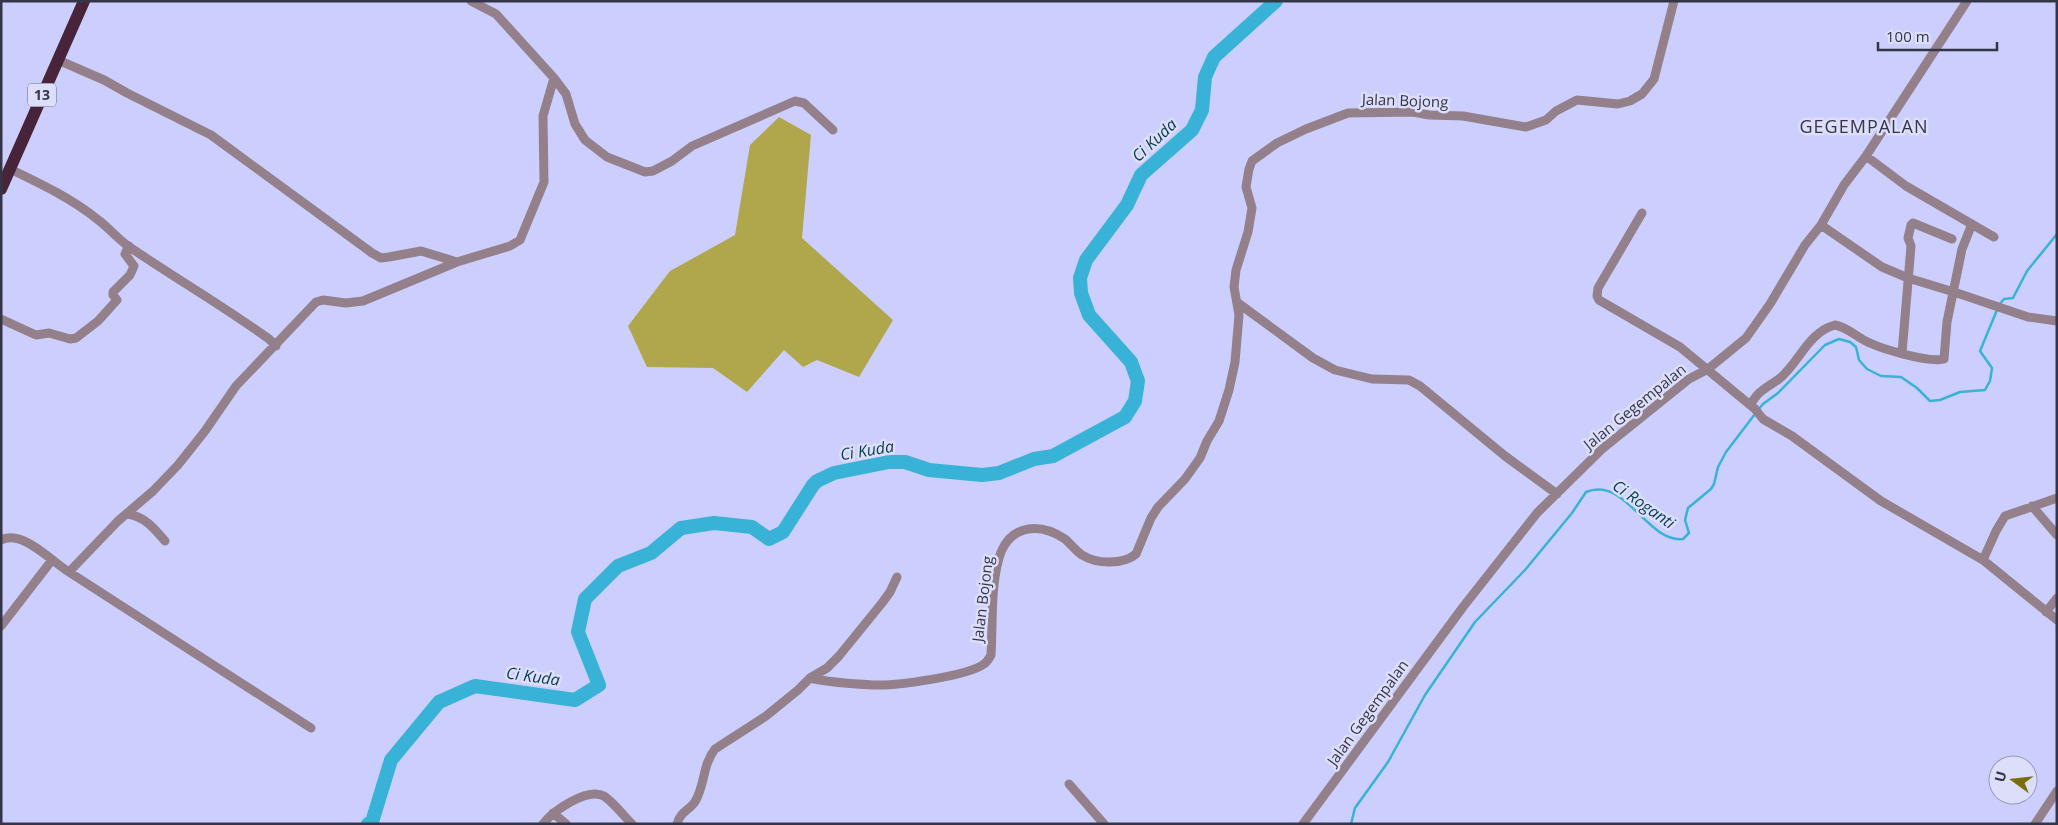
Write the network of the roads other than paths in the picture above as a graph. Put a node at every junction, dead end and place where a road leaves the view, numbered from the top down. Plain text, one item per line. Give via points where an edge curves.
1 (471, 1) edge
2 (1674, 1) edge
3 (83, 2) edge
4 (1965, 2) edge
5 (58, 60) junction
6 (554, 78) junction
7 (833, 130) dead end
8 (1866, 156) junction
9 (10, 169) junction
10 (1, 189) edge
11 (1642, 213) dead end
12 (1972, 224) junction
13 (1821, 225) junction
14 (1994, 237) dead end
15 (1952, 239) dead end
16 (129, 246) junction
17 (457, 262) junction
18 (1908, 278) junction
19 (1954, 292) junction
20 (1238, 303) junction
21 (1, 319) edge
22 (2057, 321) edge
23 (276, 346) junction
24 (1902, 353) junction
25 (1708, 369) junction
26 (1752, 407) junction
27 (1557, 494) junction
28 (2057, 498) edge
29 (2032, 506) junction
30 (127, 514) junction
31 (2057, 535) edge
32 (1, 540) edge
33 (165, 541) dead end
34 (52, 560) junction
35 (1983, 560) junction
36 (68, 572) junction
37 (897, 577) dead end
38 (2057, 598) edge
39 (2046, 612) junction
40 (2057, 620) edge
41 (1, 626) edge
42 (810, 678) junction
43 (311, 728) dead end
44 (1069, 784) dead end
45 (2057, 791) edge
46 (553, 813) junction
47 (543, 824) edge
48 (566, 824) edge
49 (632, 824) edge
50 (677, 824) edge
51 (1104, 824) edge
52 (1303, 824) edge
53 (2035, 824) edge

1 - 6 street via 496,14
2 - 20 street, Jalan Bojong via 1654,79 1642,94 1630,101 1618,104 1577,100 1546,120 1526,127 1463,116 1413,112 1348,113 1306,129 1272,147 1252,161 1249,169 1246,187 1252,208 1236,270 1234,287
3 - 5 highway, 13
4 - 8 street, Jalan Gegempalan
5 - 9 highway, 13
5 - 17 street via 211,135 381,258 421,251
6 - 7 street via 566,94 575,124 585,140 607,157 645,172 672,161 692,146 795,101 804,103
6 - 17 street via 542,121 544,182 520,240
8 - 12 street via 1906,186
8 - 13 street, Jalan Gegempalan
9 - 10 highway, 13
9 - 16 street via 71,202
11 - 25 street via 1598,288 1597,298 1680,347
12 - 14 street
12 - 19 street via 1962,249
13 - 18 street via 1882,267
13 - 25 street, Jalan Gegempalan via 1746,338
15 - 18 street via 1912,224 1908,238 1911,246
16 - 21 street via 125,254 134,266 130,275 113,292 118,300 76,338 50,333 36,335
16 - 23 street
17 - 23 street via 363,301 316,302
18 - 19 street
18 - 24 street
19 - 22 street via 2028,318
19 - 24 street via 1946,322 1945,358
20 - 27 street via 1313,358 1335,370 1372,379 1409,380 1420,386
20 - 42 street, Jalan Bojong via 1235,362 1219,421 1194,468 1158,507 1132,558 1096,561 1045,530 1024,529 1008,538 1001,554 990,655 986,663 944,677 883,685
23 - 30 street via 236,386 178,465
24 - 26 street via 1878,347 1841,326 1830,326 1816,336 1779,379 1759,392
25 - 26 street
25 - 27 street, Jalan Gegempalan via 1689,379 1602,449
26 - 35 street via 1881,501
27 - 52 street, Jalan Gegempalan via 1537,513 1463,607
28 - 29 street
29 - 31 street
29 - 35 street via 2005,516
30 - 33 street via 144,520
30 - 36 street
32 - 34 street via 18,538
34 - 36 street
34 - 41 street
35 - 39 street
36 - 43 street
37 - 42 street via 890,592 839,656
38 - 39 street
39 - 40 street
42 - 50 street via 766,716 715,749 704,769 696,801 680,816
44 - 51 street
45 - 53 street
46 - 47 street
46 - 48 street
46 - 49 street via 578,798 597,794 611,802

